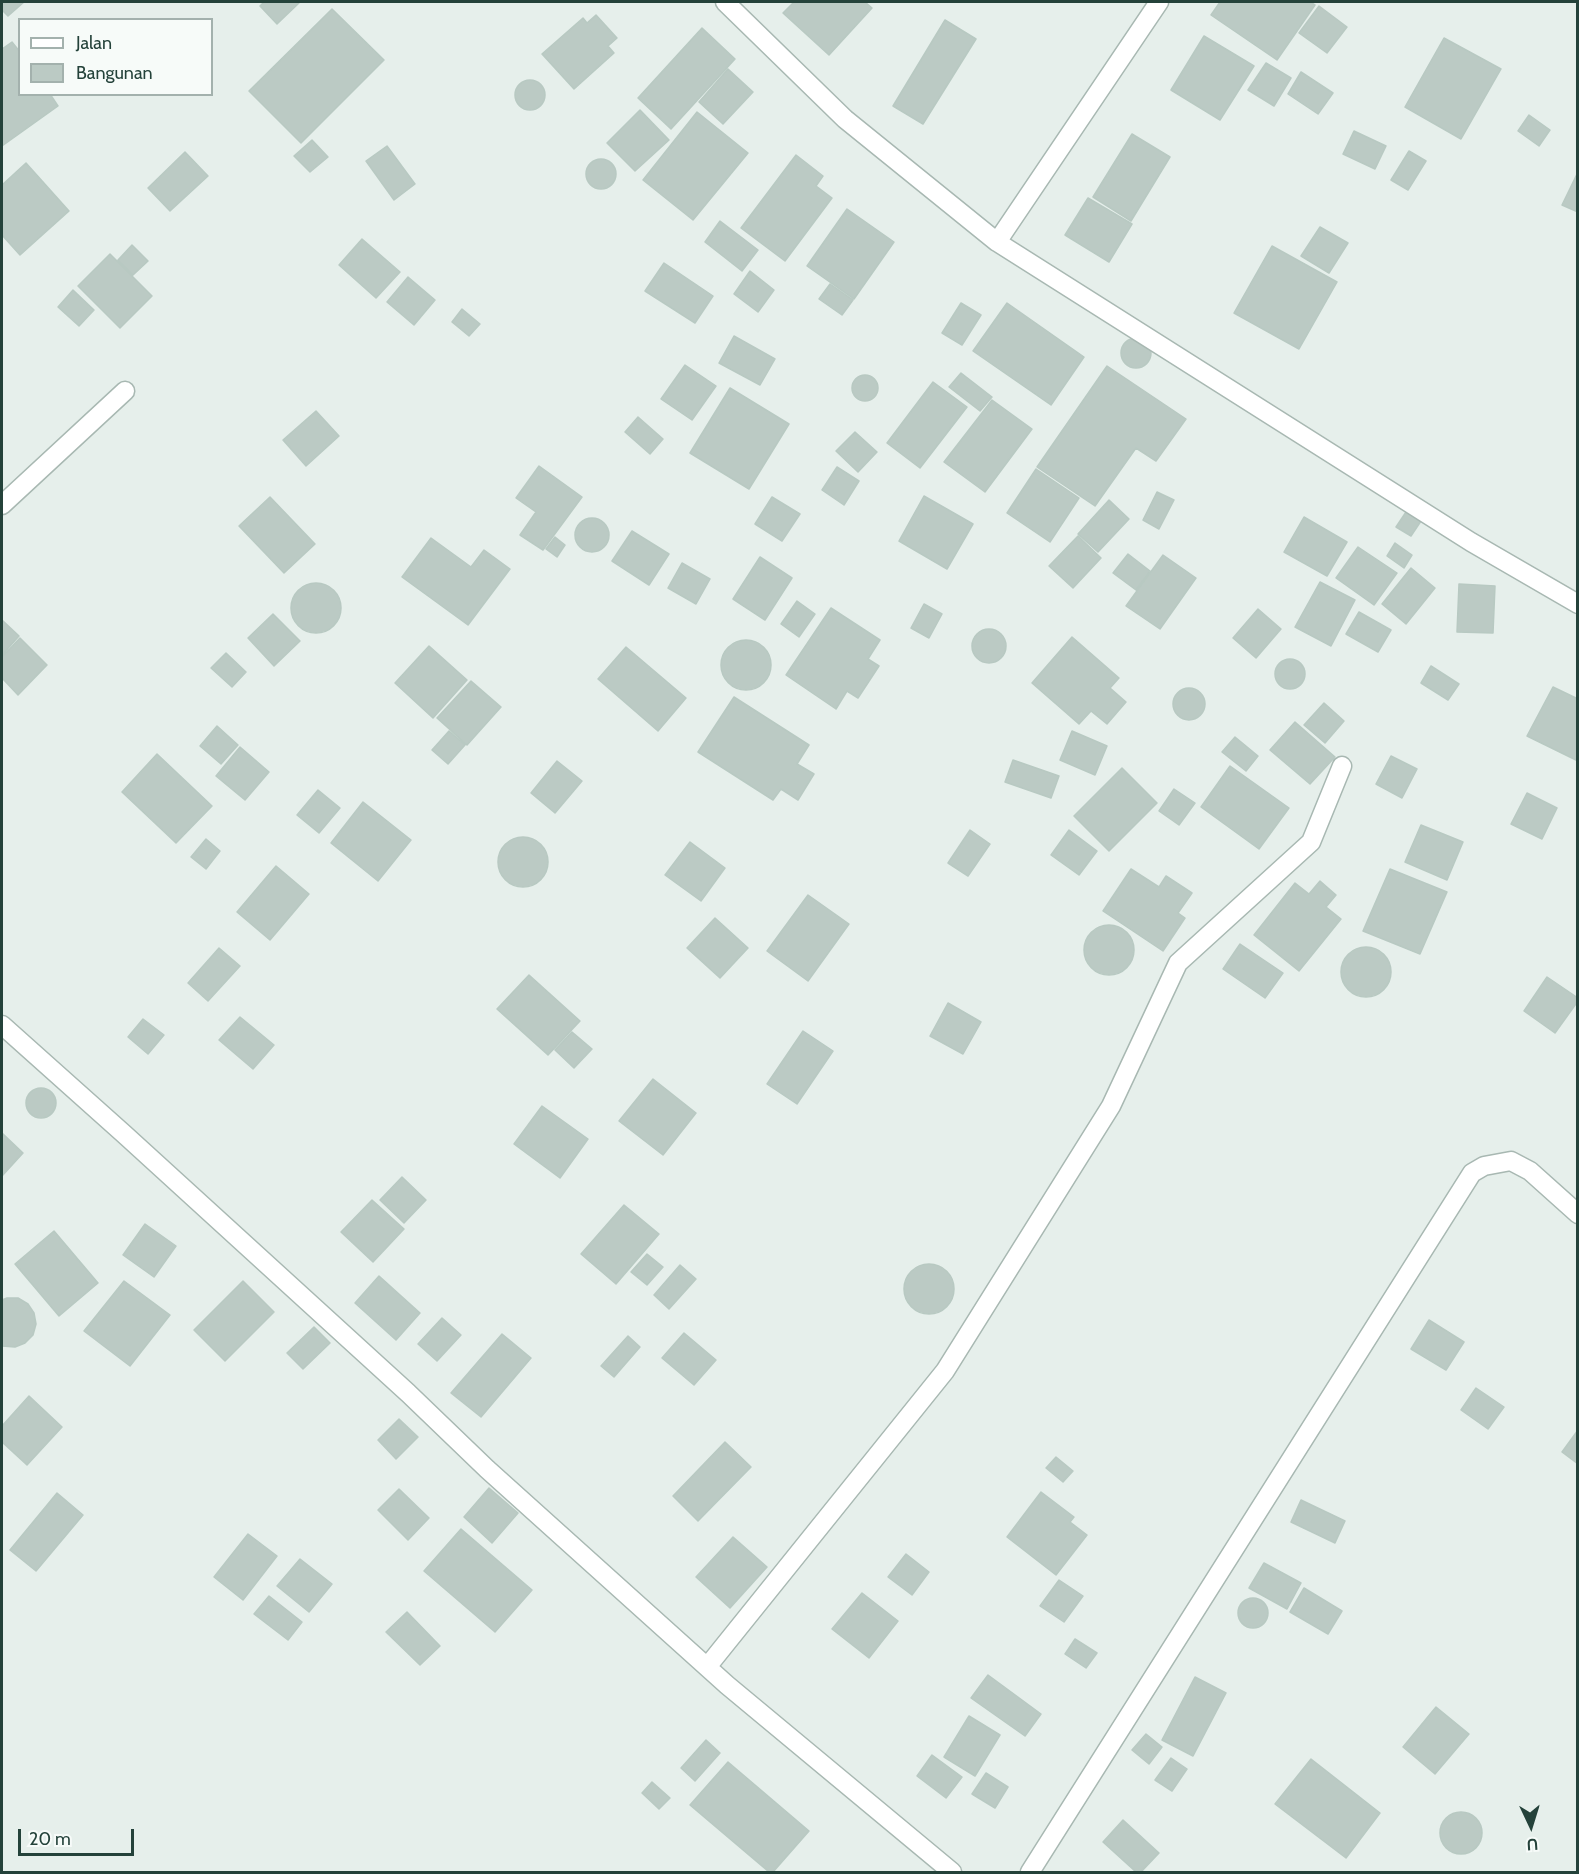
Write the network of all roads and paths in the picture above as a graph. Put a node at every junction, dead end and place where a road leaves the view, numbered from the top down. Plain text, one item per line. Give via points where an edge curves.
1 (725, 2) edge
2 (1159, 2) edge
3 (997, 242) junction
4 (126, 391) dead end
5 (2, 505) edge
6 (1578, 604) edge
7 (1342, 766) dead end
8 (2, 1025) edge
9 (1578, 1214) edge
10 (707, 1667) junction
11 (951, 1872) edge
12 (1030, 1872) edge

1 - 3 street via 845,119
2 - 3 street
3 - 6 street via 1471,542
4 - 5 street
7 - 10 street via 1311,842 1178,963 1111,1107 945,1371
8 - 10 street
9 - 12 street via 1530,1171 1511,1161 1484,1166 1472,1173
10 - 11 street

